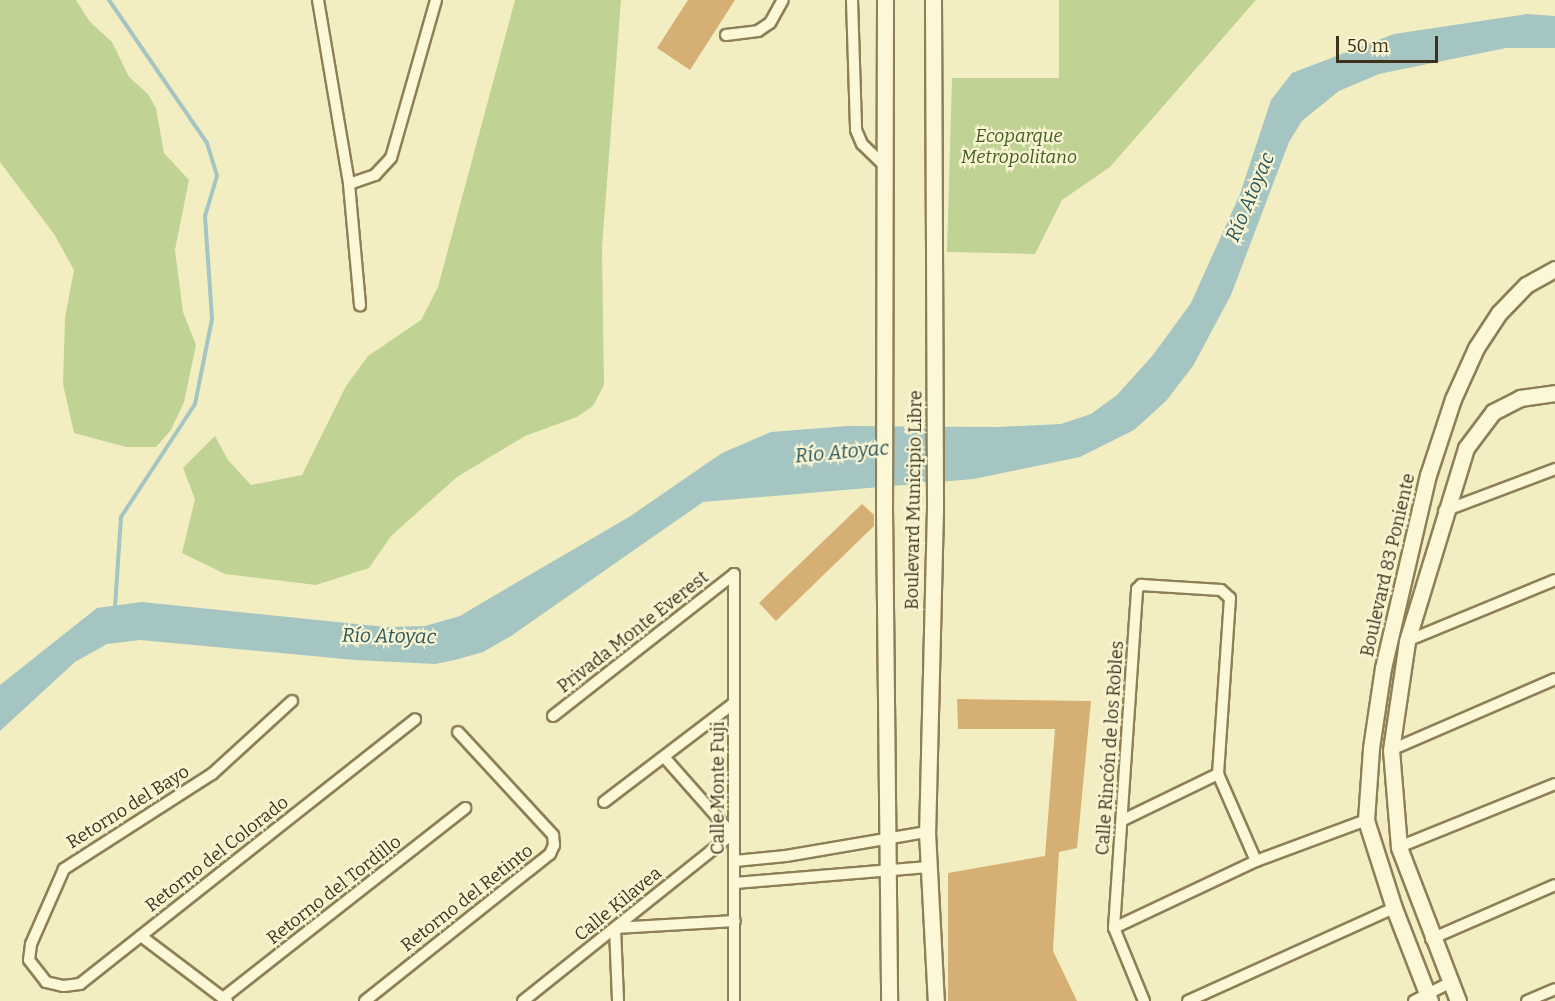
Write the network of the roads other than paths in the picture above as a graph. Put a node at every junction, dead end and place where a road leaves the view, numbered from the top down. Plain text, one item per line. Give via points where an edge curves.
1 (318, 0) edge
2 (436, 0) edge
3 (783, 0) edge
4 (852, 0) edge
5 (885, 0) edge
6 (933, 0) edge
7 (726, 35) dead end
8 (886, 167) junction
9 (349, 184) junction
10 (1555, 269) edge
11 (360, 306) dead end
12 (1555, 393) edge
13 (1555, 469) edge
14 (1444, 511) junction
15 (734, 574) joint
16 (1555, 579) edge
17 (1407, 641) junction
18 (1555, 679) edge
19 (292, 701) dead end
20 (734, 704) junction
21 (553, 716) dead end
22 (415, 718) dead end
23 (458, 732) dead end
24 (1391, 750) junction
25 (665, 758) junction
26 (1218, 774) junction
27 (1555, 784) edge
28 (604, 802) dead end
29 (465, 808) dead end
30 (1123, 820) junction
31 (1366, 820) junction
32 (927, 832) junction
33 (732, 834) junction
34 (886, 840) junction
35 (1399, 847) junction
36 (735, 861) junction
37 (1257, 861) junction
38 (928, 867) junction
39 (887, 870) junction
40 (735, 883) junction
41 (1555, 885) edge
42 (1394, 908) junction
43 (735, 921) junction
44 (615, 928) junction
45 (1114, 928) junction
46 (141, 936) junction
47 (1431, 939) junction
48 (34, 971) joint
49 (1449, 982) junction
50 (1555, 989) edge
51 (225, 999) edge
52 (1424, 999) edge
53 (365, 1001) edge
54 (524, 1001) edge
55 (618, 1001) edge
56 (734, 1001) edge
57 (889, 1001) edge
58 (936, 1001) edge
59 (1144, 1001) edge
60 (1188, 1001) edge
61 (1458, 1001) edge
62 (1527, 1001) edge

1 - 9 street
2 - 9 street via 391,158 375,175
3 - 7 street via 770,23 758,32
4 - 8 street via 856,130 866,148
5 - 8 main road, Boulevard Municipio Libre
6 - 32 main road, Boulevard Municipio Libre via 935,509
8 - 34 main road, Boulevard Municipio Libre
9 - 11 street
10 - 31 main road, Boulevard 83 Poniente via 1526,285 1499,313 1476,348 1454,399 1428,475 1383,668 1371,748
12 - 14 main road, Boulevard 83 Poniente via 1520,398 1493,412 1478,428 1462,458
13 - 14 street
14 - 17 main road, Boulevard 83 Poniente
15 - 20 street, Calle Monte Fuji
15 - 21 street, Privada Monte Everest
16 - 17 street
17 - 24 main road, Boulevard 83 Poniente
18 - 24 street
19 - 48 street, Retorno del Bayo via 212,774 64,869 31,944 29,960
20 - 25 street
20 - 33 street, Calle Monte Fuji
22 - 46 street, Retorno del Colorado
23 - 53 street, Retorno del Retinto via 553,835 554,845 550,854
24 - 35 main road, Boulevard 83 Poniente
25 - 28 street
25 - 33 street
26 - 30 street
26 - 30 street, Calle Rincón de los Robles via 1230,598 1221,590 1141,585 1137,589
26 - 37 street
27 - 35 street
29 - 51 street, Retorno del Tordillo
30 - 45 street, Calle Rincón de los Robles
31 - 37 street
31 - 42 main road, Boulevard 83 Poniente
32 - 34 street
32 - 38 main road, Boulevard Municipio Libre
33 - 36 street, Calle Monte Fuji
33 - 44 street, Calle Kilavea
34 - 36 street
34 - 39 main road, Boulevard Municipio Libre
35 - 47 main road, Boulevard 83 Poniente
36 - 40 street, Calle Monte Fuji
37 - 45 street
38 - 39 street
38 - 58 main road, Boulevard Municipio Libre
39 - 40 street
39 - 57 main road, Boulevard Municipio Libre
40 - 43 street, Calle Monte Fuji
41 - 47 street
42 - 52 main road, Boulevard 83 Poniente
42 - 60 street
43 - 44 street
43 - 56 street, Calle Monte Fuji
44 - 54 street, Calle Kilavea
44 - 55 street
45 - 59 street, Calle Rincón de los Robles
46 - 48 street, Retorno del Colorado via 80,984 46,982
46 - 51 street
47 - 49 main road, Boulevard 83 Poniente
49 - 52 street
49 - 61 main road, Boulevard 83 Poniente
50 - 62 street

